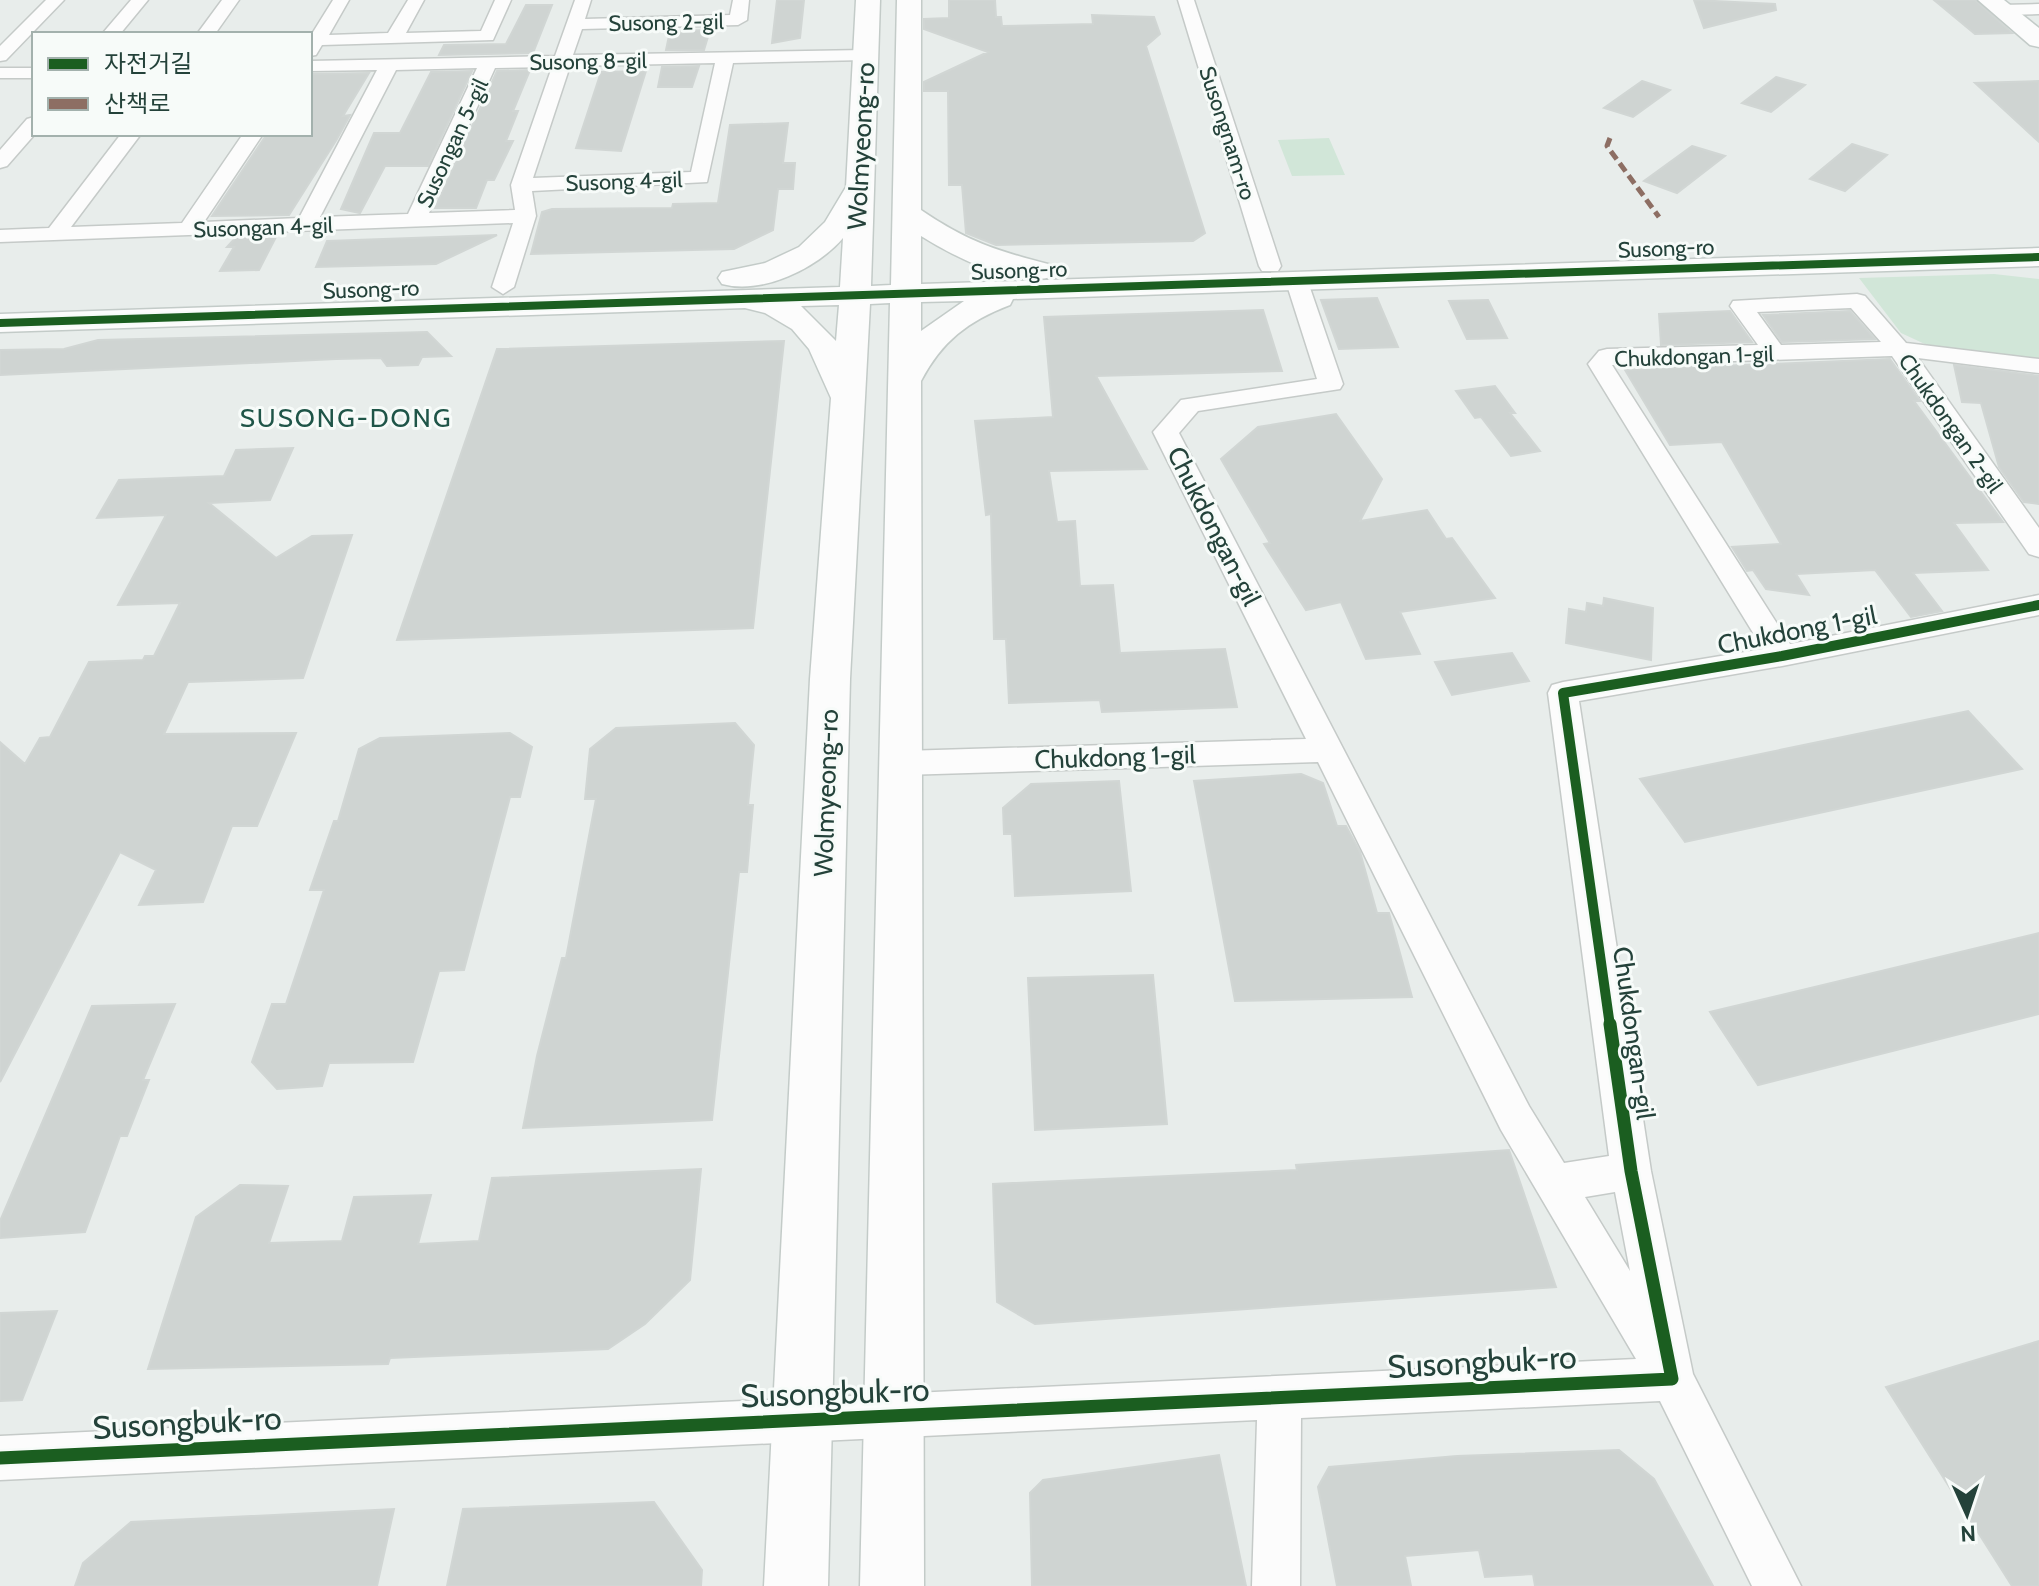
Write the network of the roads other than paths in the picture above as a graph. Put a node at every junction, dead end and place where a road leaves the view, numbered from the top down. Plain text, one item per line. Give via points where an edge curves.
1 (56, 0) edge
2 (140, 0) edge
3 (231, 0) edge
4 (341, 0) edge
5 (416, 0) edge
6 (503, 0) edge
7 (583, 0) edge
8 (741, 0) edge
9 (868, 0) edge
10 (909, 0) edge
11 (1186, 0) edge
12 (1996, 5) edge
13 (2039, 9) edge
14 (575, 24) junction
15 (113, 32) edge
16 (207, 32) edge
17 (394, 38) junction
18 (2039, 40) edge
19 (314, 45) edge
20 (865, 55) junction
21 (0, 56) edge
22 (725, 58) junction
23 (565, 61) junction
24 (488, 64) junction
25 (389, 65) junction
26 (312, 66) edge
27 (0, 73) edge
28 (32, 73) edge
29 (32, 125) edge
30 (129, 136) edge
31 (252, 136) edge
32 (0, 162) edge
33 (521, 185) junction
34 (859, 188) junction
35 (908, 214) junction
36 (526, 216) junction
37 (415, 222) junction
38 (306, 225) junction
39 (188, 230) junction
40 (55, 234) junction
41 (0, 236) edge
42 (2039, 243) edge
43 (2039, 257) edge
44 (1270, 266) junction
45 (1039, 280) junction
46 (1297, 282) junction
47 (907, 284) junction
48 (855, 286) junction
49 (503, 287) junction
50 (714, 289) junction
51 (0, 306) edge
52 (0, 323) edge
53 (1899, 349) junction
54 (1776, 354) junction
55 (2039, 366) edge
56 (904, 383) junction
57 (848, 399) junction
58 (2039, 548) edge
59 (2039, 605) edge
60 (1782, 656) junction
61 (1563, 693) joint
62 (1326, 750) junction
63 (903, 763) junction
64 (1631, 1171) junction
65 (1553, 1183) junction
66 (1672, 1379) junction
67 (1279, 1399) junction
68 (893, 1416) junction
69 (803, 1420) junction
70 (0, 1458) edge
71 (796, 1586) edge
72 (892, 1586) edge
73 (1276, 1586) edge
74 (1777, 1586) edge

1 - 21 street
2 - 15 street
3 - 16 street
4 - 19 street
5 - 17 street
6 - 17 street via 487,36
7 - 14 street
8 - 14 street, Susong 2-gil via 738,20
9 - 20 street, Wolmyeong-ro
10 - 35 street, Wolmyeong-ro
11 - 44 street, Susongnam-ro
12 - 13 street
12 - 18 street
14 - 23 street
17 - 19 street
20 - 22 street, Susong 8-gil
20 - 34 street, Wolmyeong-ro
22 - 23 street, Susong 8-gil
22 - 33 street, Susong 4-gil via 700,178
23 - 24 street, Susong 8-gil
23 - 33 street
24 - 25 street, Susong 8-gil
24 - 37 street, Susongan 5-gil
25 - 26 street, Susong 8-gil
25 - 38 street
27 - 28 street
29 - 32 street
30 - 40 street
31 - 39 street
33 - 36 street
34 - 48 street, Wolmyeong-ro
34 - 50 street via 837,228 809,255 777,271
35 - 45 street via 964,251
35 - 47 street, Wolmyeong-ro
36 - 37 street, Susongan 4-gil
36 - 49 street
37 - 38 street, Susongan 4-gil
38 - 39 street, Susongan 4-gil
39 - 40 street, Susongan 4-gil
40 - 41 street, Susongan 4-gil
42 - 44 street, Susong-ro
43 - 46 street, Susong-ro
44 - 45 street, Susong-ro
45 - 46 street, Susong-ro
45 - 47 street, Susong-ro
45 - 56 street via 951,318 920,350
46 - 62 street, Chukdongan-gil via 1331,384 1190,405 1166,432
47 - 48 street, Susong-ro
47 - 56 street, Wolmyeong-ro
48 - 50 street, Susong-ro
48 - 57 street, Wolmyeong-ro
49 - 50 street, Susong-ro
49 - 51 street, Susong-ro
50 - 52 street, Susong-ro
50 - 57 street via 801,319 825,346
53 - 54 street, Chukdongan 1-gil
53 - 54 street, Chukdongan 2-gil via 1857,301 1741,306
53 - 55 street, Chukdongan 1-gil
53 - 58 street, Chukdongan 2-gil
54 - 60 street, Chukdongan 1-gil via 1607,356 1600,364
56 - 63 street, Wolmyeong-ro
57 - 69 street, Wolmyeong-ro via 830,679
59 - 60 street, Chukdong 1-gil
60 - 61 street, Chukdong 1-gil
61 - 64 street, Chukdongan-gil
62 - 63 street, Chukdong 1-gil
62 - 65 street, Chukdongan-gil
63 - 68 street, Wolmyeong-ro
64 - 65 street
64 - 66 street, Chukdongan-gil
65 - 66 street, Chukdongan-gil
66 - 67 street, Susongbuk-ro
66 - 74 street, Chukdongan-gil
67 - 68 street, Susongbuk-ro
67 - 73 street
68 - 69 street, Susongbuk-ro
68 - 72 street, Wolmyeong-ro
69 - 70 street, Susongbuk-ro
69 - 71 street, Wolmyeong-ro

